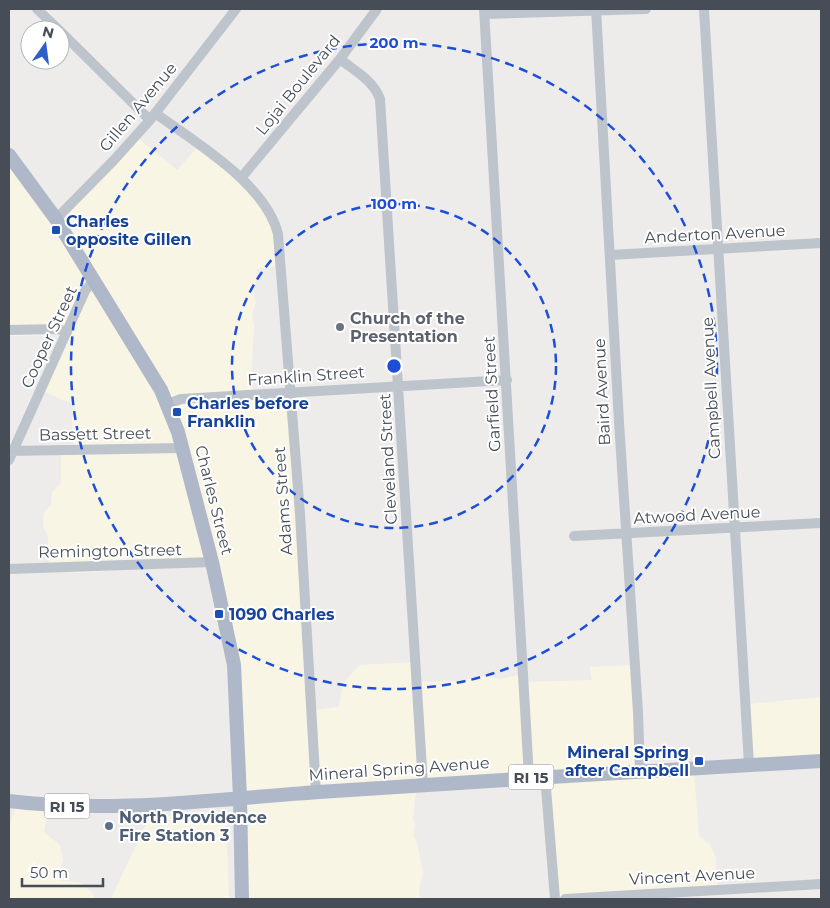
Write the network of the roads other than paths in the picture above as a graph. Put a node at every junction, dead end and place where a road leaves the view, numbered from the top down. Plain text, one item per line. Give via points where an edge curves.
1 (37, 9) edge
2 (236, 9) edge
3 (377, 9) edge
4 (597, 9) edge
5 (646, 9) edge
6 (704, 9) edge
7 (484, 12) edge
8 (49, 20) edge
9 (70, 39) edge
10 (340, 59) junction
11 (152, 116) junction
12 (9, 156) edge
13 (241, 178) junction
14 (56, 219) junction
15 (821, 243) edge
16 (718, 249) junction
17 (610, 255) junction
18 (92, 281) junction
19 (9, 330) edge
20 (67, 332) junction
21 (507, 380) junction
22 (399, 385) junction
23 (291, 393) junction
24 (168, 404) junction
25 (182, 448) junction
26 (10, 454) edge
27 (821, 523) edge
28 (734, 529) junction
29 (626, 534) junction
30 (574, 536) dead end
31 (212, 562) junction
32 (9, 569) edge
33 (821, 761) edge
34 (749, 765) junction
35 (640, 772) junction
36 (545, 776) junction
37 (529, 777) junction
38 (423, 785) junction
39 (316, 792) junction
40 (240, 798) junction
41 (9, 801) edge
42 (821, 884) edge
43 (242, 899) edge
44 (555, 899) edge
45 (565, 899) edge

1 - 8 street, Adams Street
2 - 11 street, Gillen Avenue
3 - 10 street, Lojai Boulevard
4 - 5 street
4 - 7 street
4 - 17 street, Baird Avenue
6 - 16 street, Campbell Avenue
7 - 21 street, Garfield Street
9 - 11 street, Adams Street
10 - 13 street, Lojai Boulevard
10 - 22 street, Cleveland Street via 377,90 380,99
11 - 13 street, Adams Street
11 - 14 street, Gillen Avenue
12 - 14 main road, Charles Street
13 - 23 street, Adams Street via 272,214 278,234
14 - 18 main road, Charles Street
15 - 16 street, Anderton Avenue
16 - 17 street, Anderton Avenue
16 - 28 street, Campbell Avenue
17 - 29 street, Baird Avenue
18 - 20 street, Cooper Street
18 - 24 main road, Charles Street
19 - 20 street via 58,329
20 - 26 street, Cooper Street
21 - 22 street, Franklin Street
21 - 37 street, Garfield Street
22 - 23 street, Franklin Street
22 - 38 street, Cleveland Street
23 - 24 street, Franklin Street via 181,399
23 - 39 street, Adams Street
24 - 25 main road, Charles Street
25 - 26 street, Bassett Street
25 - 31 main road, Charles Street
27 - 28 street, Atwood Avenue
28 - 29 street, Atwood Avenue
28 - 34 street, Campbell Avenue
29 - 30 street, Atwood Avenue
29 - 35 street, Baird Avenue
31 - 32 street, Remington Street
31 - 40 main road, Charles Street via 234,665
33 - 34 main road, Mineral Spring Avenue / RI 15
34 - 35 main road, Mineral Spring Avenue / RI 15
35 - 36 main road, Mineral Spring Avenue / RI 15
36 - 37 main road, Mineral Spring Avenue / RI 15
36 - 44 street
37 - 38 main road, Mineral Spring Avenue / RI 15
38 - 39 main road, Mineral Spring Avenue / RI 15
39 - 40 main road, Mineral Spring Avenue / RI 15
40 - 41 main road, Mineral Spring Avenue / RI 15 via 125,806
40 - 43 main road, Charles Street
42 - 45 street, Vincent Avenue

